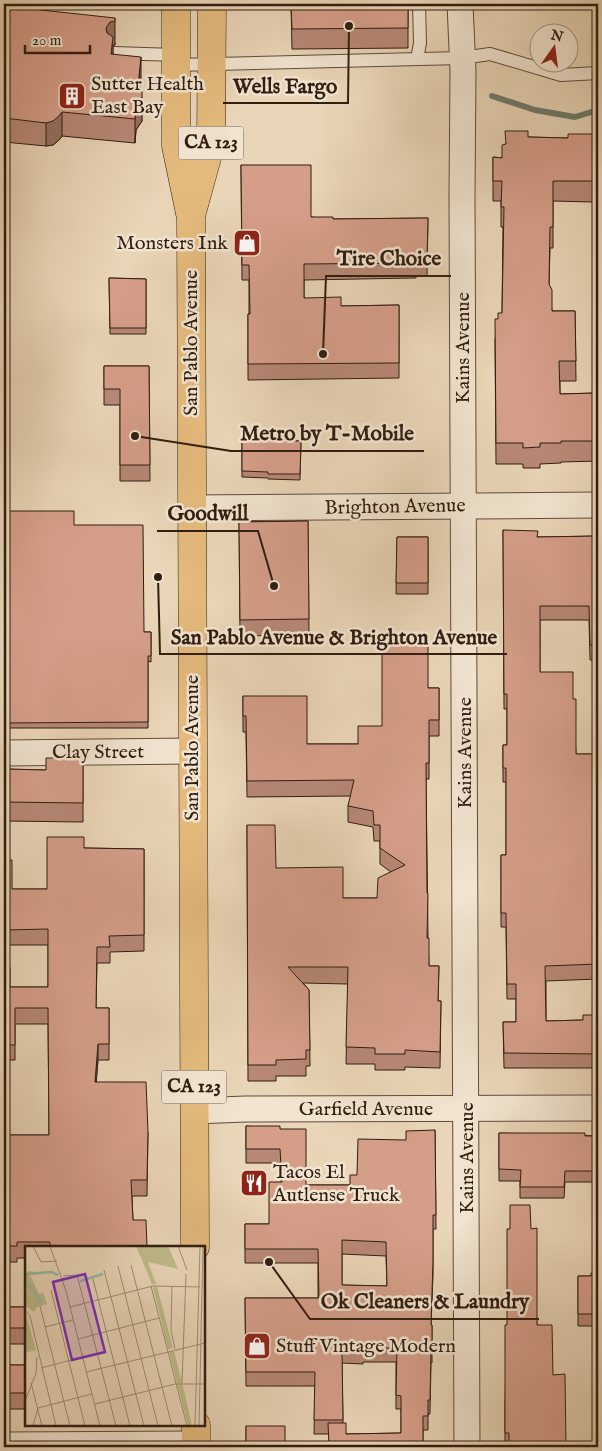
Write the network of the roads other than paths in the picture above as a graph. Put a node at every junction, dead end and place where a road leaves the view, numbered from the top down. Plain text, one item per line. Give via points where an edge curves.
1 (176, 4) edge
2 (212, 4) edge
3 (419, 4) edge
4 (460, 4) edge
5 (114, 53) edge
6 (462, 58) junction
7 (417, 59) junction
8 (176, 60) junction
9 (212, 64) junction
10 (598, 73) edge
11 (191, 218) junction
12 (598, 505) edge
13 (464, 506) junction
14 (192, 508) junction
15 (192, 751) junction
16 (4, 752) edge
17 (598, 1108) edge
18 (467, 1109) junction
19 (194, 1111) junction
20 (195, 1246) edge
21 (196, 1439) edge
22 (4, 1445) edge
23 (468, 1447) edge

1 - 8 main road, San Pablo Avenue / CA 123
2 - 9 main road, San Pablo Avenue / CA 123
3 - 7 lane
4 - 6 street, Kains Avenue
5 - 8 lane
6 - 7 lane
6 - 10 lane via 490,54 561,75
6 - 13 street, Kains Avenue
7 - 9 lane
8 - 9 lane
8 - 11 main road, San Pablo Avenue / CA 123 via 176,146
9 - 11 main road, San Pablo Avenue / CA 123 via 211,143
11 - 14 main road, San Pablo Avenue / CA 123
12 - 13 street, Brighton Avenue
13 - 14 street, Brighton Avenue
13 - 18 street, Kains Avenue
14 - 15 main road, San Pablo Avenue / CA 123
15 - 16 street, Clay Street
15 - 19 main road, San Pablo Avenue / CA 123
17 - 18 street, Garfield Avenue
18 - 19 street, Garfield Avenue
18 - 23 street, Kains Avenue
19 - 20 main road, San Pablo Avenue / CA 123
21 - 22 street

